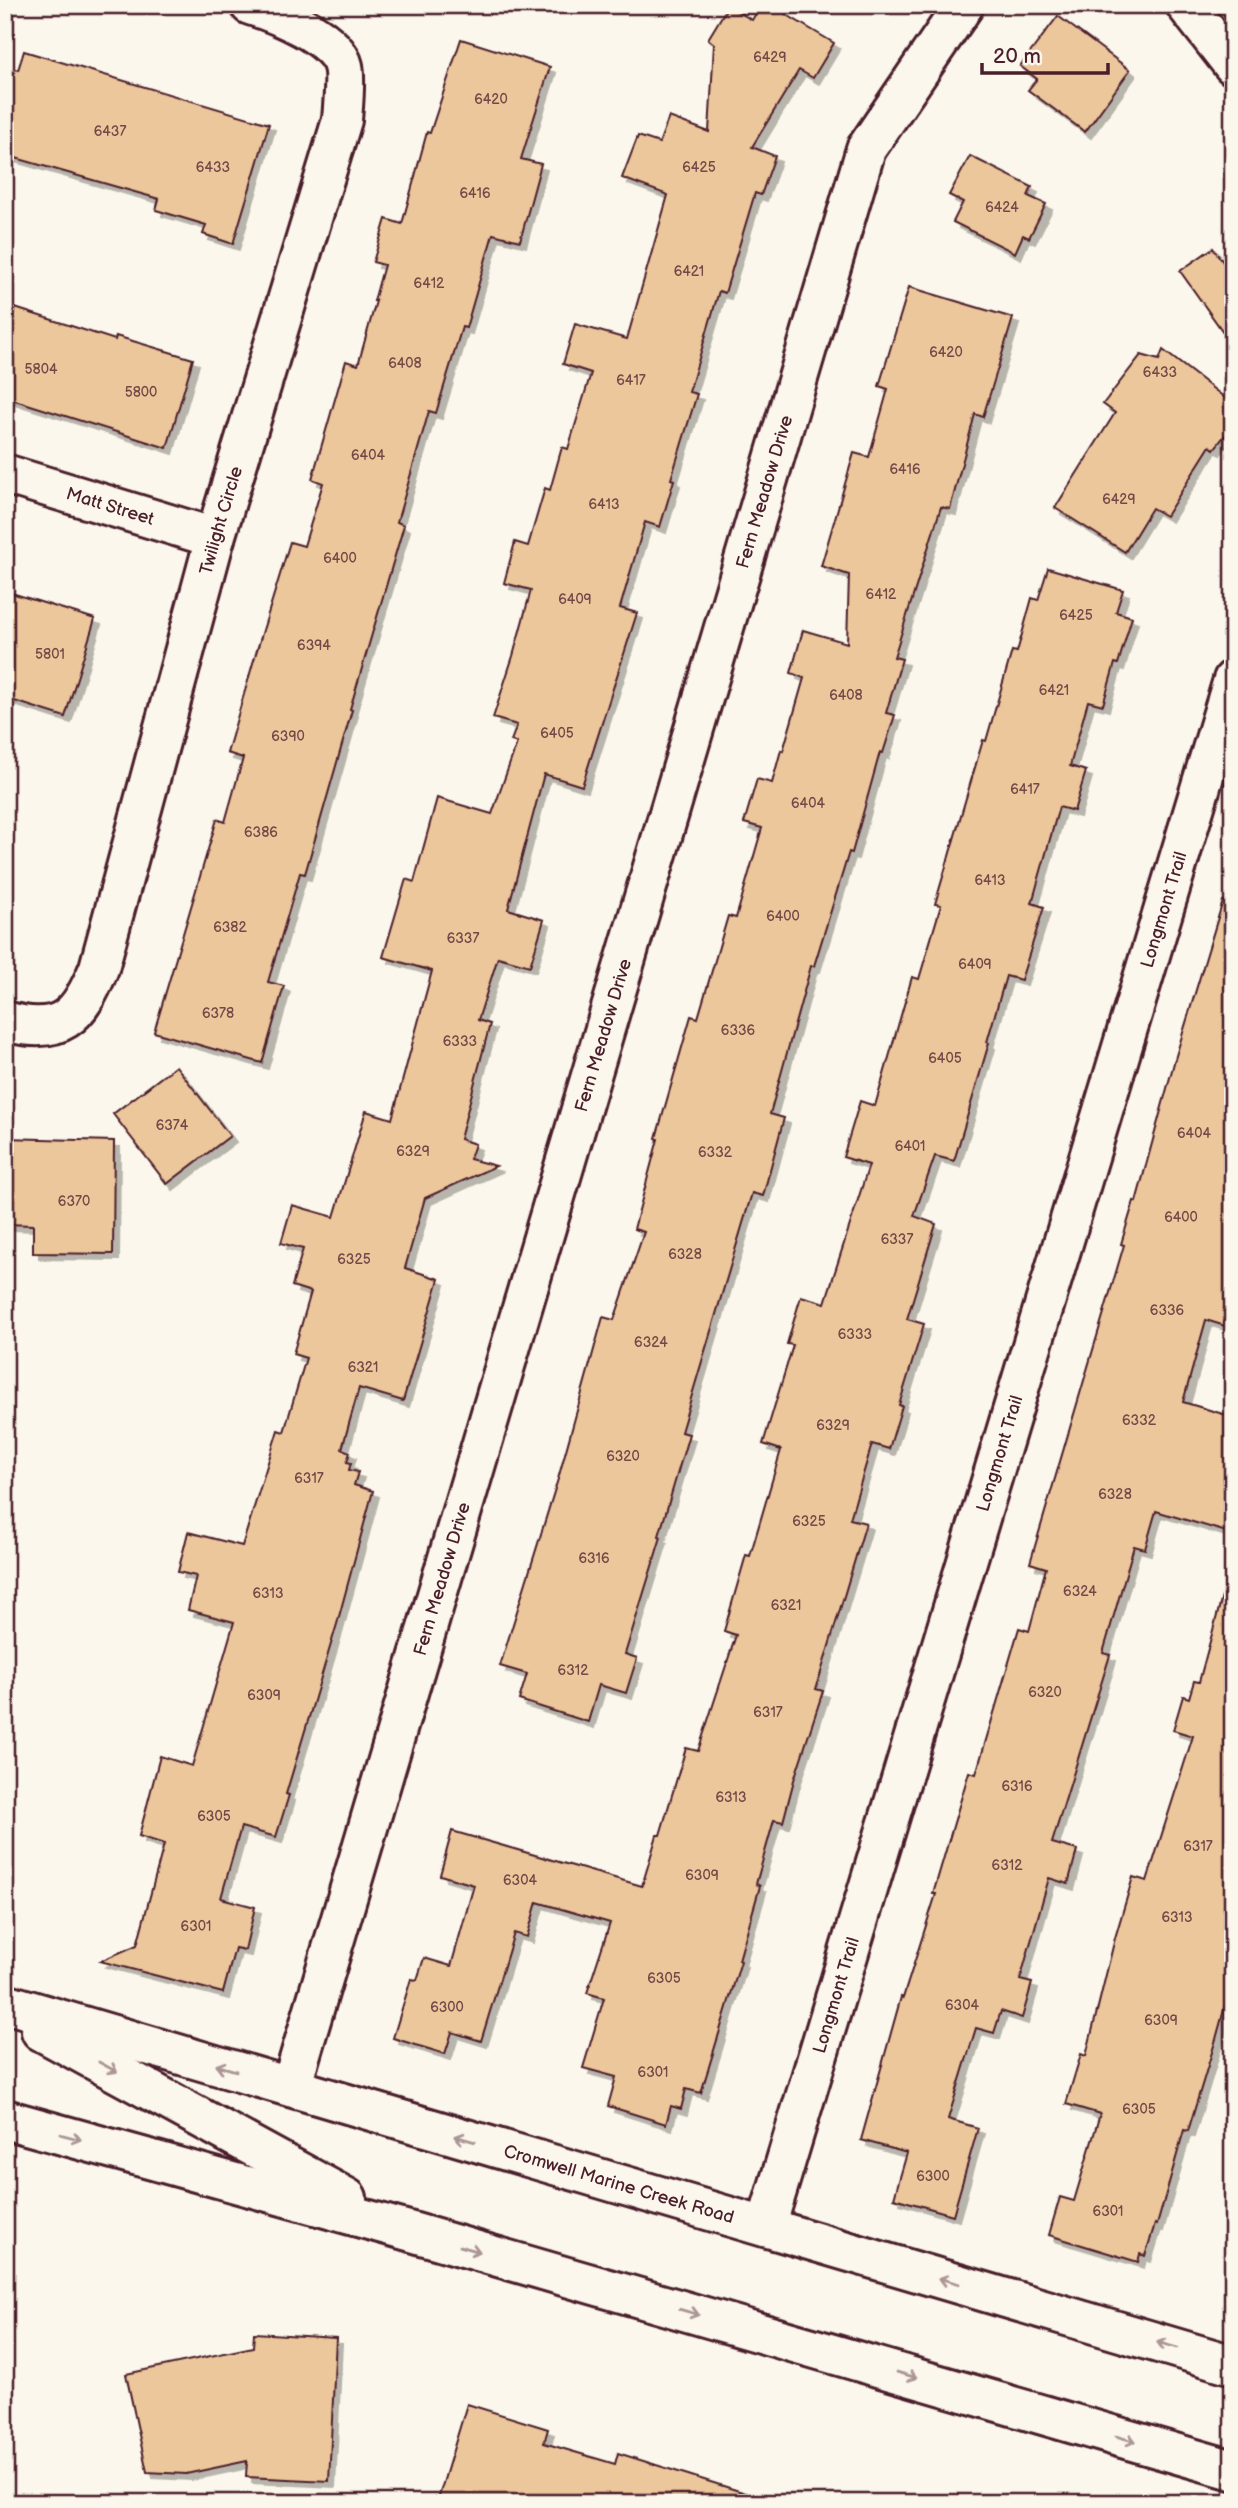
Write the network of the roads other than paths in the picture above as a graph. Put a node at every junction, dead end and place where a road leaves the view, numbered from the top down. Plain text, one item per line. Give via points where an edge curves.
1 (250, 5) edge
2 (964, 5) edge
3 (1186, 5) edge
4 (1233, 65) edge
5 (5, 474) edge
6 (215, 538) junction
7 (1233, 680) edge
8 (5, 1021) edge
9 (5, 2003) edge
10 (5, 2011) edge
11 (291, 2087) junction
12 (5, 2119) edge
13 (766, 2227) junction
14 (405, 2230) junction
15 (1233, 2364) edge
16 (1233, 2470) edge

1 - 6 street, Twilight Circle via 331,44 343,66 342,120
2 - 11 street, Fern Meadow Drive via 866,149
3 - 4 street
5 - 6 street, Matt Street
6 - 8 street, Twilight Circle via 99,968 87,997 70,1018 46,1026 23,1027
7 - 13 street, Longmont Trail
11 -> 9 street, Cromwell Marine Creek Road
10 -> 14 street
13 -> 11 street, Cromwell Marine Creek Road
12 -> 14 street
15 -> 13 street, Cromwell Marine Creek Road
14 -> 16 street

